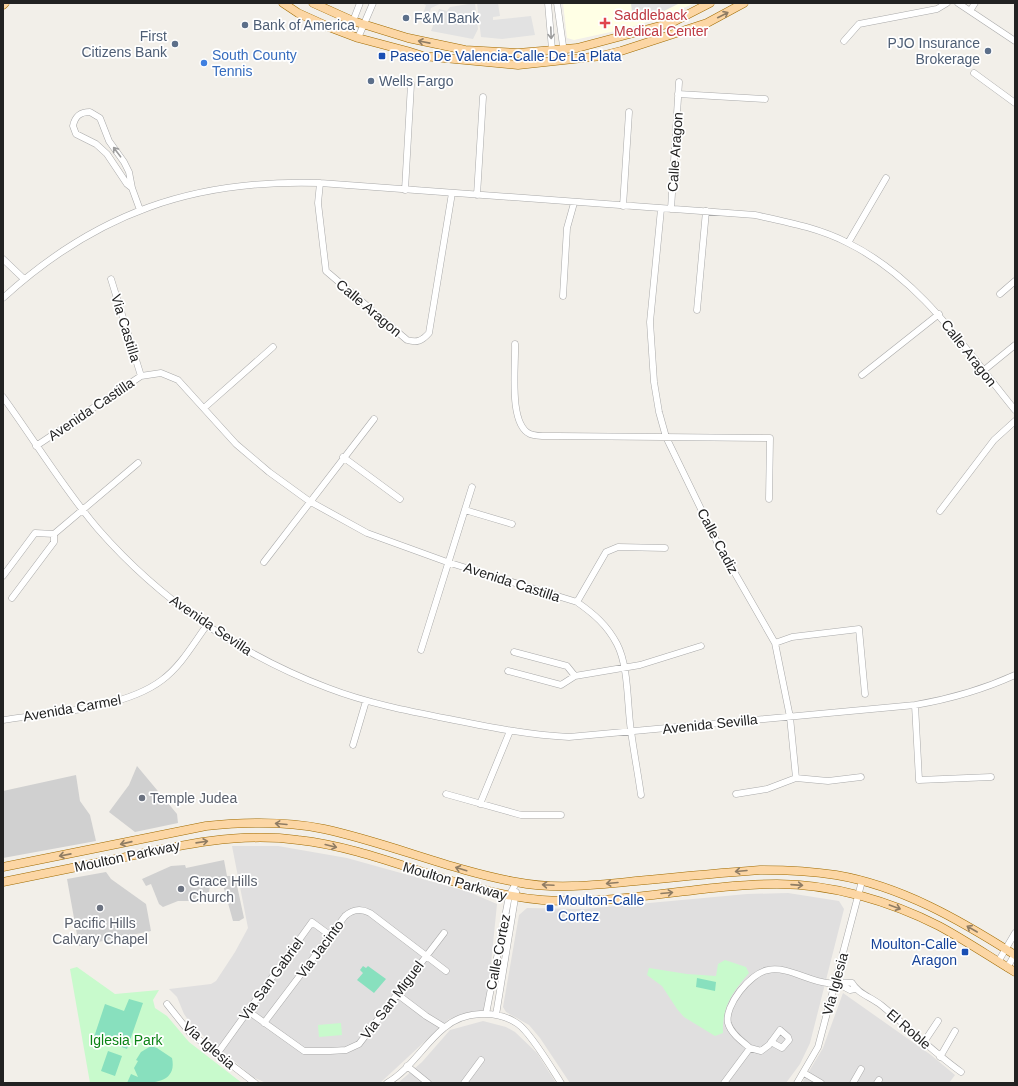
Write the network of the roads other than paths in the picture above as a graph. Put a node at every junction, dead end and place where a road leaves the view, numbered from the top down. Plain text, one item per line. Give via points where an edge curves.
1 (283, 3) edge
2 (312, 3) edge
3 (360, 3) edge
4 (373, 3) edge
5 (548, 3) edge
6 (557, 3) edge
7 (710, 3) edge
8 (744, 3) edge
9 (946, 3) edge
10 (958, 3) edge
11 (975, 3) edge
12 (970, 11) junction
13 (353, 21) junction
14 (364, 25) junction
15 (348, 34) junction
16 (358, 38) junction
17 (844, 41) dead end
18 (1015, 42) edge
19 (563, 49) junction
20 (552, 50) junction
21 (565, 60) junction
22 (553, 61) junction
23 (974, 73) dead end
24 (679, 82) dead end
25 (412, 84) dead end
26 (678, 94) junction
27 (483, 97) dead end
28 (766, 99) dead end
29 (1015, 103) edge
30 (629, 112) dead end
31 (886, 178) dead end
32 (320, 183) junction
33 (132, 188) junction
34 (405, 190) junction
35 (452, 193) junction
36 (477, 195) junction
37 (574, 203) junction
38 (623, 206) junction
39 (661, 208) junction
40 (671, 209) junction
41 (140, 210) junction
42 (706, 212) junction
43 (848, 243) junction
44 (3, 258) edge
45 (111, 279) dead end
46 (24, 280) junction
47 (1015, 281) edge
48 (1000, 294) dead end
49 (562, 296) dead end
50 (3, 298) edge
51 (698, 310) dead end
52 (939, 314) junction
53 (516, 344) dead end
54 (1015, 345) edge
55 (273, 347) dead end
56 (983, 371) junction
57 (862, 375) dead end
58 (141, 376) junction
59 (3, 397) edge
60 (204, 408) junction
61 (1015, 410) edge
62 (374, 419) dead end
63 (1015, 421) edge
64 (666, 437) junction
65 (36, 446) junction
66 (344, 457) junction
67 (138, 463) dead end
68 (472, 487) dead end
69 (400, 499) dead end
70 (770, 499) dead end
71 (309, 501) junction
72 (82, 509) junction
73 (465, 510) junction
74 (940, 511) dead end
75 (512, 524) dead end
76 (54, 534) junction
77 (665, 548) dead end
78 (264, 562) dead end
79 (447, 562) junction
80 (3, 576) edge
81 (12, 598) dead end
82 (577, 602) junction
83 (207, 625) junction
84 (775, 642) junction
85 (701, 646) dead end
86 (421, 650) dead end
87 (514, 652) dead end
88 (624, 667) junction
89 (508, 671) dead end
90 (1015, 675) edge
91 (575, 676) junction
92 (865, 694) dead end
93 (366, 701) junction
94 (915, 705) junction
95 (790, 717) junction
96 (3, 720) edge
97 (510, 731) junction
98 (631, 732) junction
99 (353, 745) dead end
100 (861, 777) dead end
101 (991, 777) dead end
102 (796, 778) junction
103 (446, 794) dead end
104 (736, 794) dead end
105 (641, 795) dead end
106 (480, 804) junction
107 (561, 815) dead end
108 (103, 848) junction
109 (109, 860) junction
110 (3, 867) edge
111 (862, 881) junction
112 (3, 882) edge
113 (516, 882) junction
114 (858, 896) junction
115 (513, 897) junction
116 (444, 933) dead end
117 (1015, 933) edge
118 (331, 936) junction
119 (1006, 949) junction
120 (1015, 954) edge
121 (426, 955) junction
122 (998, 962) junction
123 (1007, 968) junction
124 (446, 971) dead end
125 (1015, 972) edge
126 (835, 982) junction
127 (397, 994) junction
128 (166, 1004) dead end
129 (248, 1011) junction
130 (486, 1014) junction
131 (496, 1015) junction
132 (938, 1021) dead end
133 (264, 1023) junction
134 (444, 1027) junction
135 (955, 1031) dead end
136 (771, 1042) junction
137 (924, 1042) junction
138 (750, 1048) junction
139 (217, 1054) junction
140 (940, 1056) junction
141 (481, 1060) dead end
142 (407, 1066) junction
143 (862, 1069) dead end
144 (961, 1072) dead end
145 (804, 1073) junction
146 (255, 1083) edge
147 (387, 1083) edge
148 (428, 1083) edge
149 (464, 1083) edge
150 (562, 1083) edge
151 (724, 1083) edge
152 (797, 1083) edge
153 (821, 1083) edge
154 (852, 1083) edge

1 - 15 main road via 298,13
2 - 13 main road
3 - 13 street
4 - 14 street
5 -> 20 street
6 - 19 street
7 - 19 main road via 672,24 577,48
21 -> 8 main road via 601,56 643,45 707,23
9 - 17 street via 937,9 859,24
10 - 12 street
11 - 12 street
12 - 18 street
13 - 14 main road
13 - 15 street
14 - 16 street
20 -> 14 main road via 518,53 465,50 408,38
15 - 16 main road
16 - 22 main road via 423,56 518,65
19 - 20 main road
19 - 21 street
20 - 22 street
21 - 22 main road
23 - 29 street
24 - 26 street, Calle Aragon
25 - 34 street
26 - 28 street, Calle Aragon
26 - 40 street, Calle Aragon
27 - 36 street
30 - 38 street
31 - 43 street
32 - 34 street, Calle Aragon
32 - 35 street, Calle Aragon via 318,203 326,271 407,340 415,342 423,340 429,333
32 - 41 street, Calle Aragon via 263,182 218,188 181,196
33 -> 33 street via 129,172 109,141 100,118 90,112 80,114 73,126 76,134 96,144 107,154
33 - 41 street
34 - 35 street, Calle Aragon
35 - 36 street, Calle Aragon
36 - 37 street, Calle Aragon
37 - 38 street, Calle Aragon
37 - 49 street via 567,228
38 - 39 street, Calle Aragon
39 - 40 street, Calle Aragon
39 - 64 street, Calle Cadiz via 650,322 659,412
40 - 42 street, Calle Aragon
41 - 46 street, Calle Aragon via 98,229
42 - 43 street, Calle Aragon via 755,215 797,224
42 - 51 street
43 - 52 street, Calle Aragon via 898,275
44 - 46 street
45 - 58 street, Via Castilla
46 - 50 street, Calle Aragon
47 - 48 street
52 - 56 street, Calle Aragon
52 - 57 street, Calle Aragon
53 - 64 street via 515,409 520,424 529,434
54 - 56 street
55 - 60 street
56 - 61 street, Calle Aragon
58 - 60 street, Avenida Castilla via 161,373 178,380
58 - 65 street, Avenida Castilla
59 - 65 street, Avenida Sevilla
60 - 71 street, Avenida Castilla via 236,444
62 - 66 street
63 - 74 street via 994,440
64 - 70 street via 770,438
64 - 84 street, Calle Cadiz via 717,542
65 - 72 street, Avenida Sevilla
66 - 69 street
66 - 71 street
67 - 72 street
68 - 73 street, Avenida Castilla
71 - 78 street
71 - 79 street, Avenida Castilla via 366,533
72 - 76 street
72 - 83 street, Avenida Sevilla via 143,574
73 - 75 street
73 - 79 street, Avenida Castilla
76 - 80 street via 35,533
76 - 81 street via 54,542
77 - 82 street, Avenida Castilla via 618,547 606,552
79 - 82 street, Avenida Castilla
79 - 86 street, Avenida Castilla
82 - 88 street, Avenida Castilla via 606,625 618,645
83 - 93 street, Avenida Sevilla via 289,672
83 - 96 street, Avenida Carmel via 179,664 162,680 145,690 108,704
84 - 92 street via 792,637 859,629
84 - 95 street, Calle Cadiz
85 - 88 street via 640,665
87 - 91 street via 567,666
88 - 91 street
88 - 98 street, Avenida Castilla
89 - 91 street via 561,685
90 - 94 street, Avenida Sevilla via 988,688
93 - 97 street, Avenida Sevilla
93 - 99 street
94 - 95 street, Avenida Sevilla
94 - 101 street via 919,780
95 - 98 street, Avenida Sevilla
95 - 102 street
97 - 98 street, Avenida Sevilla via 538,736 569,737
97 - 106 street
98 - 105 street
100 - 102 street via 828,781
102 - 104 street via 767,788
103 - 106 street
106 - 107 street via 521,816
108 - 109 main road
108 -> 110 main road, Moulton Parkway
113 -> 108 main road, Moulton Parkway via 468,871 344,834 277,824 238,823 206,826
109 - 112 main road, Moulton Parkway
109 -> 115 main road, Moulton Parkway via 221,839 247,837 299,840 352,851
111 -> 113 main road, Moulton Parkway via 810,872 760,870 579,886
111 - 114 street, Via Iglesia
119 -> 111 main road, Moulton Parkway via 922,902
113 - 115 street, Calle Cortez
115 -> 114 main road, Moulton Parkway via 593,900 778,884 825,888
114 -> 122 main road, Moulton Parkway via 920,917
114 - 126 street, Via Iglesia
115 - 130 street, Calle Cortez
115 - 131 street, Calle Cortez
116 - 121 street, Via San Miguel
117 - 119 street
118 - 121 street, Via Jacinto via 347,914 363,910
118 - 129 street, Via San Gabriel via 312,922
118 - 133 street, Via Jacinto
119 - 120 main road, Moulton Parkway
119 - 122 street
120 - 123 street
121 - 124 street, Via Jacinto
121 - 127 street, Via San Miguel
122 - 123 main road, Moulton Parkway
123 - 125 main road, Moulton Parkway
126 - 137 street, El Roble via 850,990 855,989 879,1004
126 - 138 street, El Roble via 827,983 772,970 760,972 751,978 738,993 728,1019 731,1030
126 - 145 street, Via Iglesia via 818,1047
127 - 133 street, Via San Miguel via 359,1044 346,1050 304,1051
127 - 134 street
128 - 139 street, Via Iglesia via 190,1033
129 - 133 street, Via San Miguel
129 - 139 street, Via San Gabriel
130 - 131 street
130 - 134 street via 467,1015
131 - 150 street via 518,1024 541,1051
132 - 137 street
134 - 142 street
135 - 140 street
136 - 136 street via 780,1030 789,1040 780,1049
136 - 138 street via 761,1051
137 - 140 street, El Roble
138 - 151 street
139 - 146 street, Via Iglesia
140 - 144 street, El Roble
141 - 149 street
142 - 147 street
142 - 148 street
143 - 154 street
145 - 152 street, Via Iglesia
145 - 153 street

